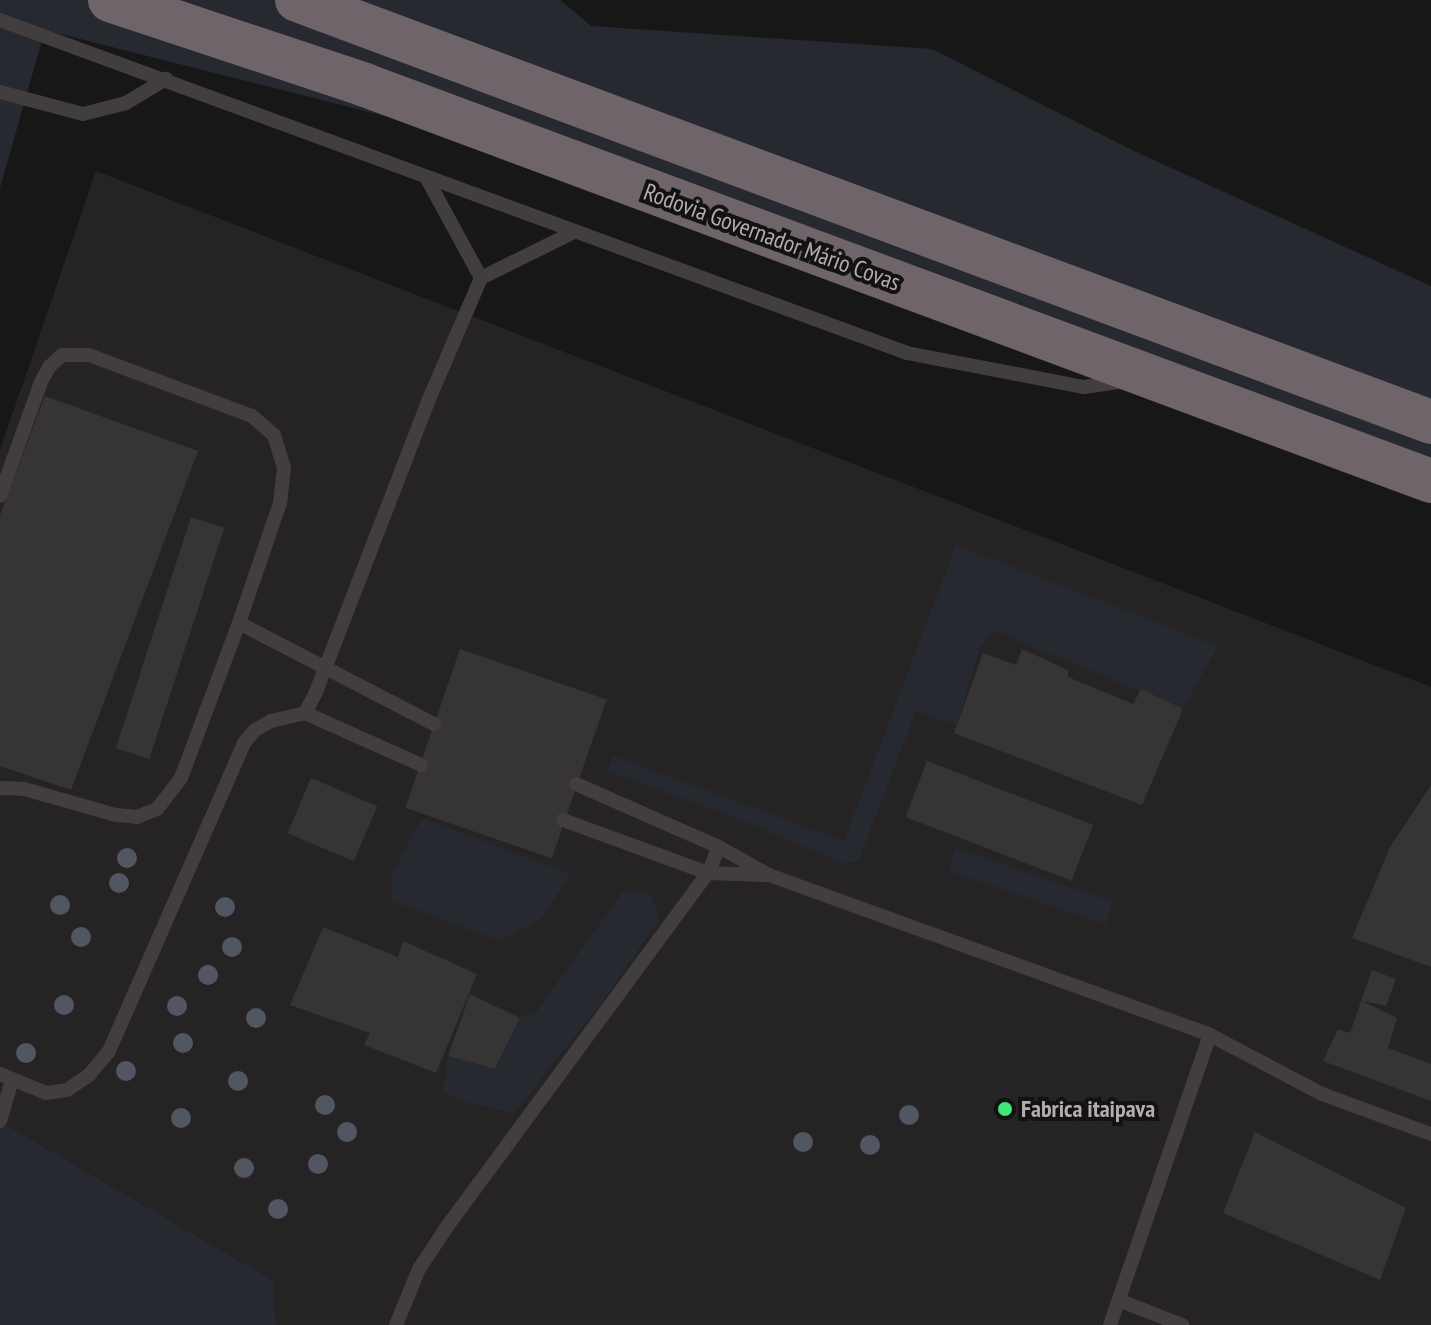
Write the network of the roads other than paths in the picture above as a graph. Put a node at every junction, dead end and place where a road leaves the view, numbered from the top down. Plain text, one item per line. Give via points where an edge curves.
1 (110, 0) edge
2 (297, 0) edge
3 (0, 20) edge
4 (166, 79) junction
5 (0, 92) edge
6 (426, 177) junction
7 (572, 233) junction
8 (481, 278) junction
9 (1151, 377) junction
10 (1431, 422) edge
11 (1431, 481) edge
12 (0, 496) edge
13 (239, 623) junction
14 (327, 668) junction
15 (305, 713) junction
16 (434, 724) dead end
17 (421, 765) dead end
18 (576, 784) dead end
19 (0, 788) edge
20 (563, 820) dead end
21 (719, 847) junction
22 (708, 873) junction
23 (769, 875) junction
24 (1210, 1035) junction
25 (6, 1077) edge
26 (0, 1121) edge
27 (1431, 1134) edge
28 (1121, 1301) junction
29 (396, 1325) edge
30 (1110, 1325) edge
31 (1182, 1325) edge

1 - 9 highway, Rodovia Governador Mário Covas via 393,95
2 - 10 highway
3 - 4 lane
4 - 5 lane via 126,103 83,114
4 - 6 lane
6 - 7 lane
6 - 8 lane
7 - 8 lane
7 - 9 lane via 907,353 1084,387
8 - 14 lane
9 - 11 highway, Rodovia Governador Mário Covas
12 - 13 lane via 41,382 62,355 89,355 252,416 274,435 284,467 280,503
13 - 14 lane
13 - 19 lane via 181,778 157,809 137,817 116,815 24,789
14 - 15 lane
14 - 16 lane
15 - 17 lane
15 - 25 lane via 271,721 244,743 109,1051 67,1090 46,1093
18 - 21 lane
20 - 22 lane
21 - 22 lane
21 - 23 lane
22 - 23 lane
22 - 29 lane via 446,1228 419,1269
23 - 24 lane
24 - 27 lane via 1322,1094
24 - 28 lane
25 - 26 lane
28 - 30 lane
28 - 31 lane

